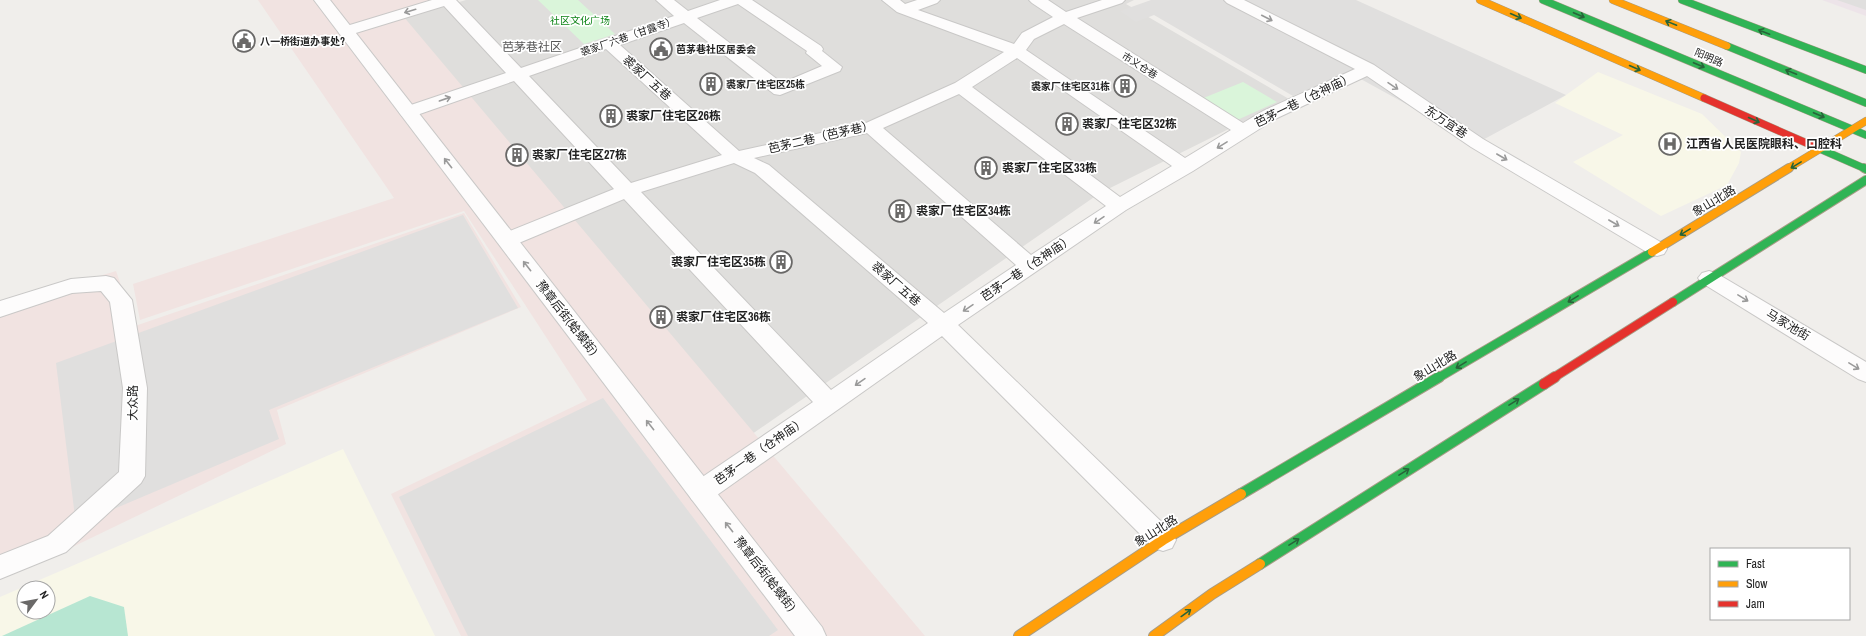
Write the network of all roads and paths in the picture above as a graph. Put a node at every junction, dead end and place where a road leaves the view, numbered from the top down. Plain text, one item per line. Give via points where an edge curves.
1 (322, 0) edge
2 (448, 0) edge
3 (664, 0) edge
4 (735, 0) edge
5 (742, 0) edge
6 (890, 0) edge
7 (932, 0) edge
8 (1037, 0) edge
9 (1117, 0) edge
10 (1232, 0) edge
11 (1480, 0) edge
12 (1543, 0) edge
13 (1613, 0) edge
14 (1682, 0) edge
15 (904, 9) junction
16 (685, 17) junction
17 (1065, 17) junction
18 (346, 31) junction
19 (612, 46) dead end
20 (1018, 52) junction
21 (1368, 69) junction
22 (1866, 70) edge
23 (518, 74) junction
24 (961, 87) junction
25 (1866, 103) edge
26 (408, 112) junction
27 (1866, 121) edge
28 (871, 127) junction
29 (1853, 130) junction
30 (1244, 131) junction
31 (1866, 135) edge
32 (1821, 149) junction
33 (735, 157) junction
34 (1186, 167) junction
35 (1866, 169) edge
36 (1866, 180) edge
37 (628, 190) junction
38 (1119, 206) junction
39 (507, 240) junction
40 (1657, 249) junction
41 (1030, 266) junction
42 (1710, 278) junction
43 (0, 309) edge
44 (943, 324) junction
45 (1866, 373) edge
46 (829, 403) junction
47 (701, 492) junction
48 (1163, 540) junction
49 (0, 567) edge
50 (812, 636) edge
51 (1019, 636) edge
52 (1154, 636) edge

1 - 18 street, 豫章后街(蛤蟆街)
2 -> 18 street
2 - 23 street
3 - 16 street
4 - 16 street, 裘家厂六巷（甘露寺）
5 - 16 street via 834,67 780,90
6 - 15 street
7 - 15 street
8 - 17 street, 市义仓巷
9 - 17 street, 芭茅二巷（芭茅巷）
10 -> 21 street, 东万宜巷
11 -> 32 main road
12 -> 29 main road, 阳明路
25 -> 13 main road, 阳明路
22 -> 14 main road
15 - 20 street
16 - 23 street, 裘家厂六巷（甘露寺）
17 - 20 street, 芭茅二巷（芭茅巷） via 1028,36
17 - 30 street, 市义仓巷
18 - 26 street, 豫章后街(蛤蟆街)
19 - 33 street, 裘家厂五巷
20 - 24 street, 芭茅二巷（芭茅巷）
20 - 34 street
21 - 30 street, 芭茅一巷（仓神庙） via 1269,115
21 -> 40 street, 东万宜巷 via 1477,143
26 -> 23 street, 裘家厂六巷（甘露寺）
23 - 37 street
24 - 28 street, 芭茅二巷（芭茅巷）
24 - 38 street
39 -> 26 street, 豫章后街(蛤蟆街)
27 - 29 main road, 象山北路
28 - 33 street, 芭茅二巷（芭茅巷）
28 - 41 street
29 - 31 main road, 阳明路
29 - 32 main road, 象山北路
30 -> 34 street, 芭茅一巷（仓神庙）
32 - 35 main road
32 -> 40 main road, 象山北路
33 - 37 street, 芭茅二巷（芭茅巷）
33 - 44 street, 裘家厂五巷 via 762,170
34 - 38 street, 芭茅一巷（仓神庙）
36 - 42 main road
37 - 39 street, 芭茅二巷（芭茅巷）
37 - 46 street
38 -> 41 street, 芭茅一巷（仓神庙）
47 -> 39 street, 豫章后街(蛤蟆街)
40 -> 48 main road, 象山北路
41 -> 44 street, 芭茅一巷（仓神庙）
42 -> 45 street, 马家池街
52 -> 42 main road via 1212,594
43 - 49 street, 大众路 via 71,286 106,283 121,300 134,388 132,476 57,544
44 -> 46 street, 芭茅一巷（仓神庙）
44 - 48 street, 裘家厂五巷
46 - 47 street, 芭茅一巷（仓神庙）
50 -> 47 street, 豫章后街(蛤蟆街)
48 - 51 main road, 象山北路

